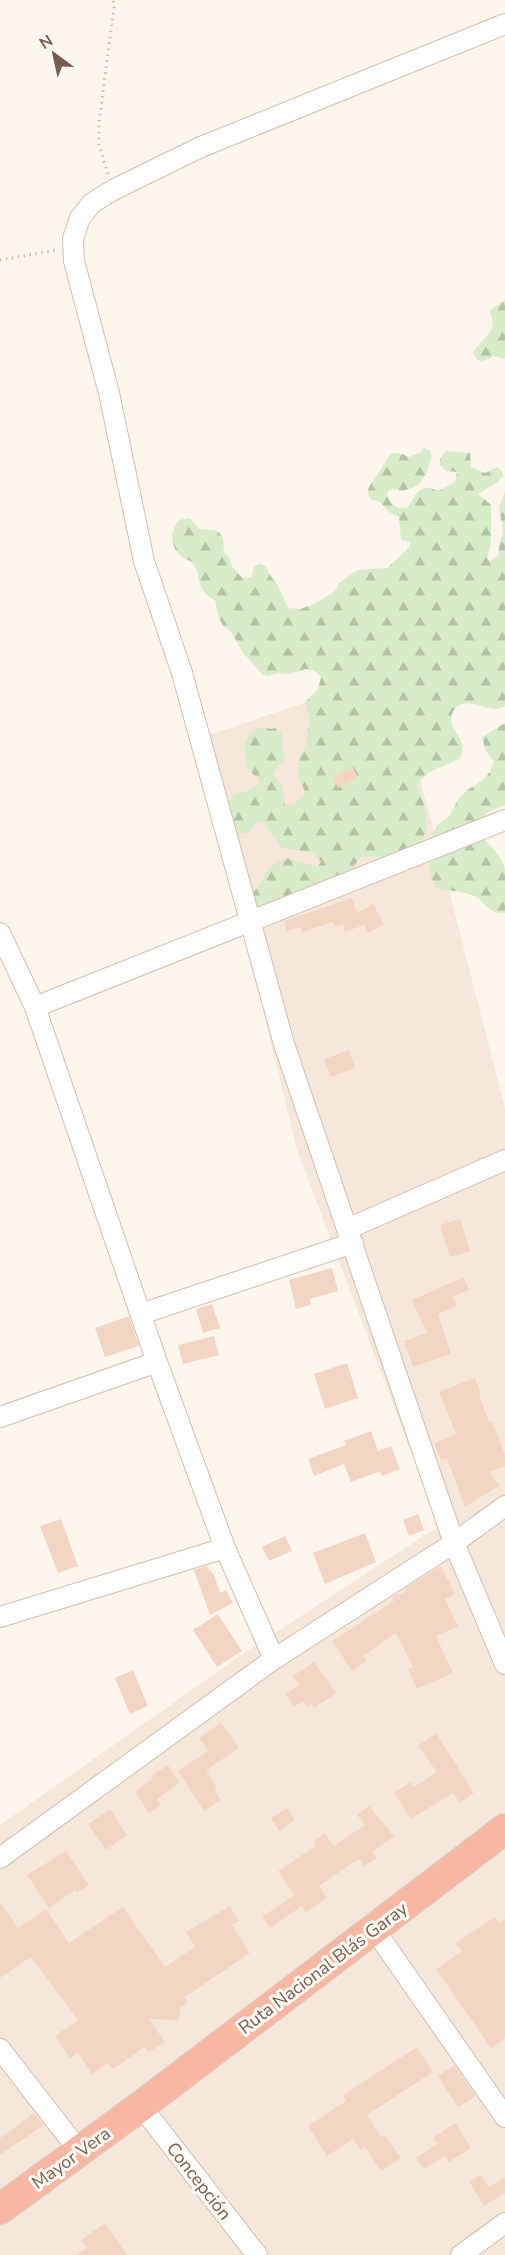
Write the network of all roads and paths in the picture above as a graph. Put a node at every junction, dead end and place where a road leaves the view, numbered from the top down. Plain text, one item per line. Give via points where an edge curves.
1 (113, 0) edge
2 (505, 24) edge
3 (113, 190) junction
4 (73, 247) junction
5 (0, 260) edge
6 (503, 827) edge
7 (249, 921) junction
8 (0, 933) edge
9 (35, 1007) junction
10 (505, 1160) edge
11 (350, 1236) junction
12 (141, 1314) junction
13 (157, 1362) junction
14 (0, 1417) edge
15 (505, 1506) edge
16 (454, 1543) junction
17 (225, 1548) junction
18 (0, 1617) edge
19 (274, 1659) junction
20 (505, 1664) edge
21 (505, 1829) edge
22 (0, 1858) edge
23 (374, 1929) junction
24 (0, 2049) edge
25 (141, 2106) junction
26 (505, 2117) edge
27 (80, 2152) junction
28 (0, 2210) edge
29 (505, 2223) edge
30 (257, 2255) edge
31 (461, 2255) edge

1 - 3 path via 99,145
2 - 3 street via 201,147
3 - 4 street via 92,203 80,218
4 - 5 path
4 - 7 street via 144,561 182,672
6 - 7 street
7 - 9 street
7 - 11 street via 284,1044
8 - 9 street
9 - 12 street
10 - 11 street
11 - 12 street
11 - 16 street
12 - 13 street
13 - 14 street
13 - 17 street
15 - 16 street
16 - 19 street
16 - 20 street
17 - 18 street
17 - 19 street
19 - 22 street
21 - 23 highway, Ruta Nacional Blás Garay
23 - 25 highway, Ruta Nacional Blás Garay
23 - 26 street
24 - 27 street
25 - 27 highway, Mayor Vera
25 - 30 street, Concepción
27 - 28 highway, Mayor Vera
29 - 31 street

